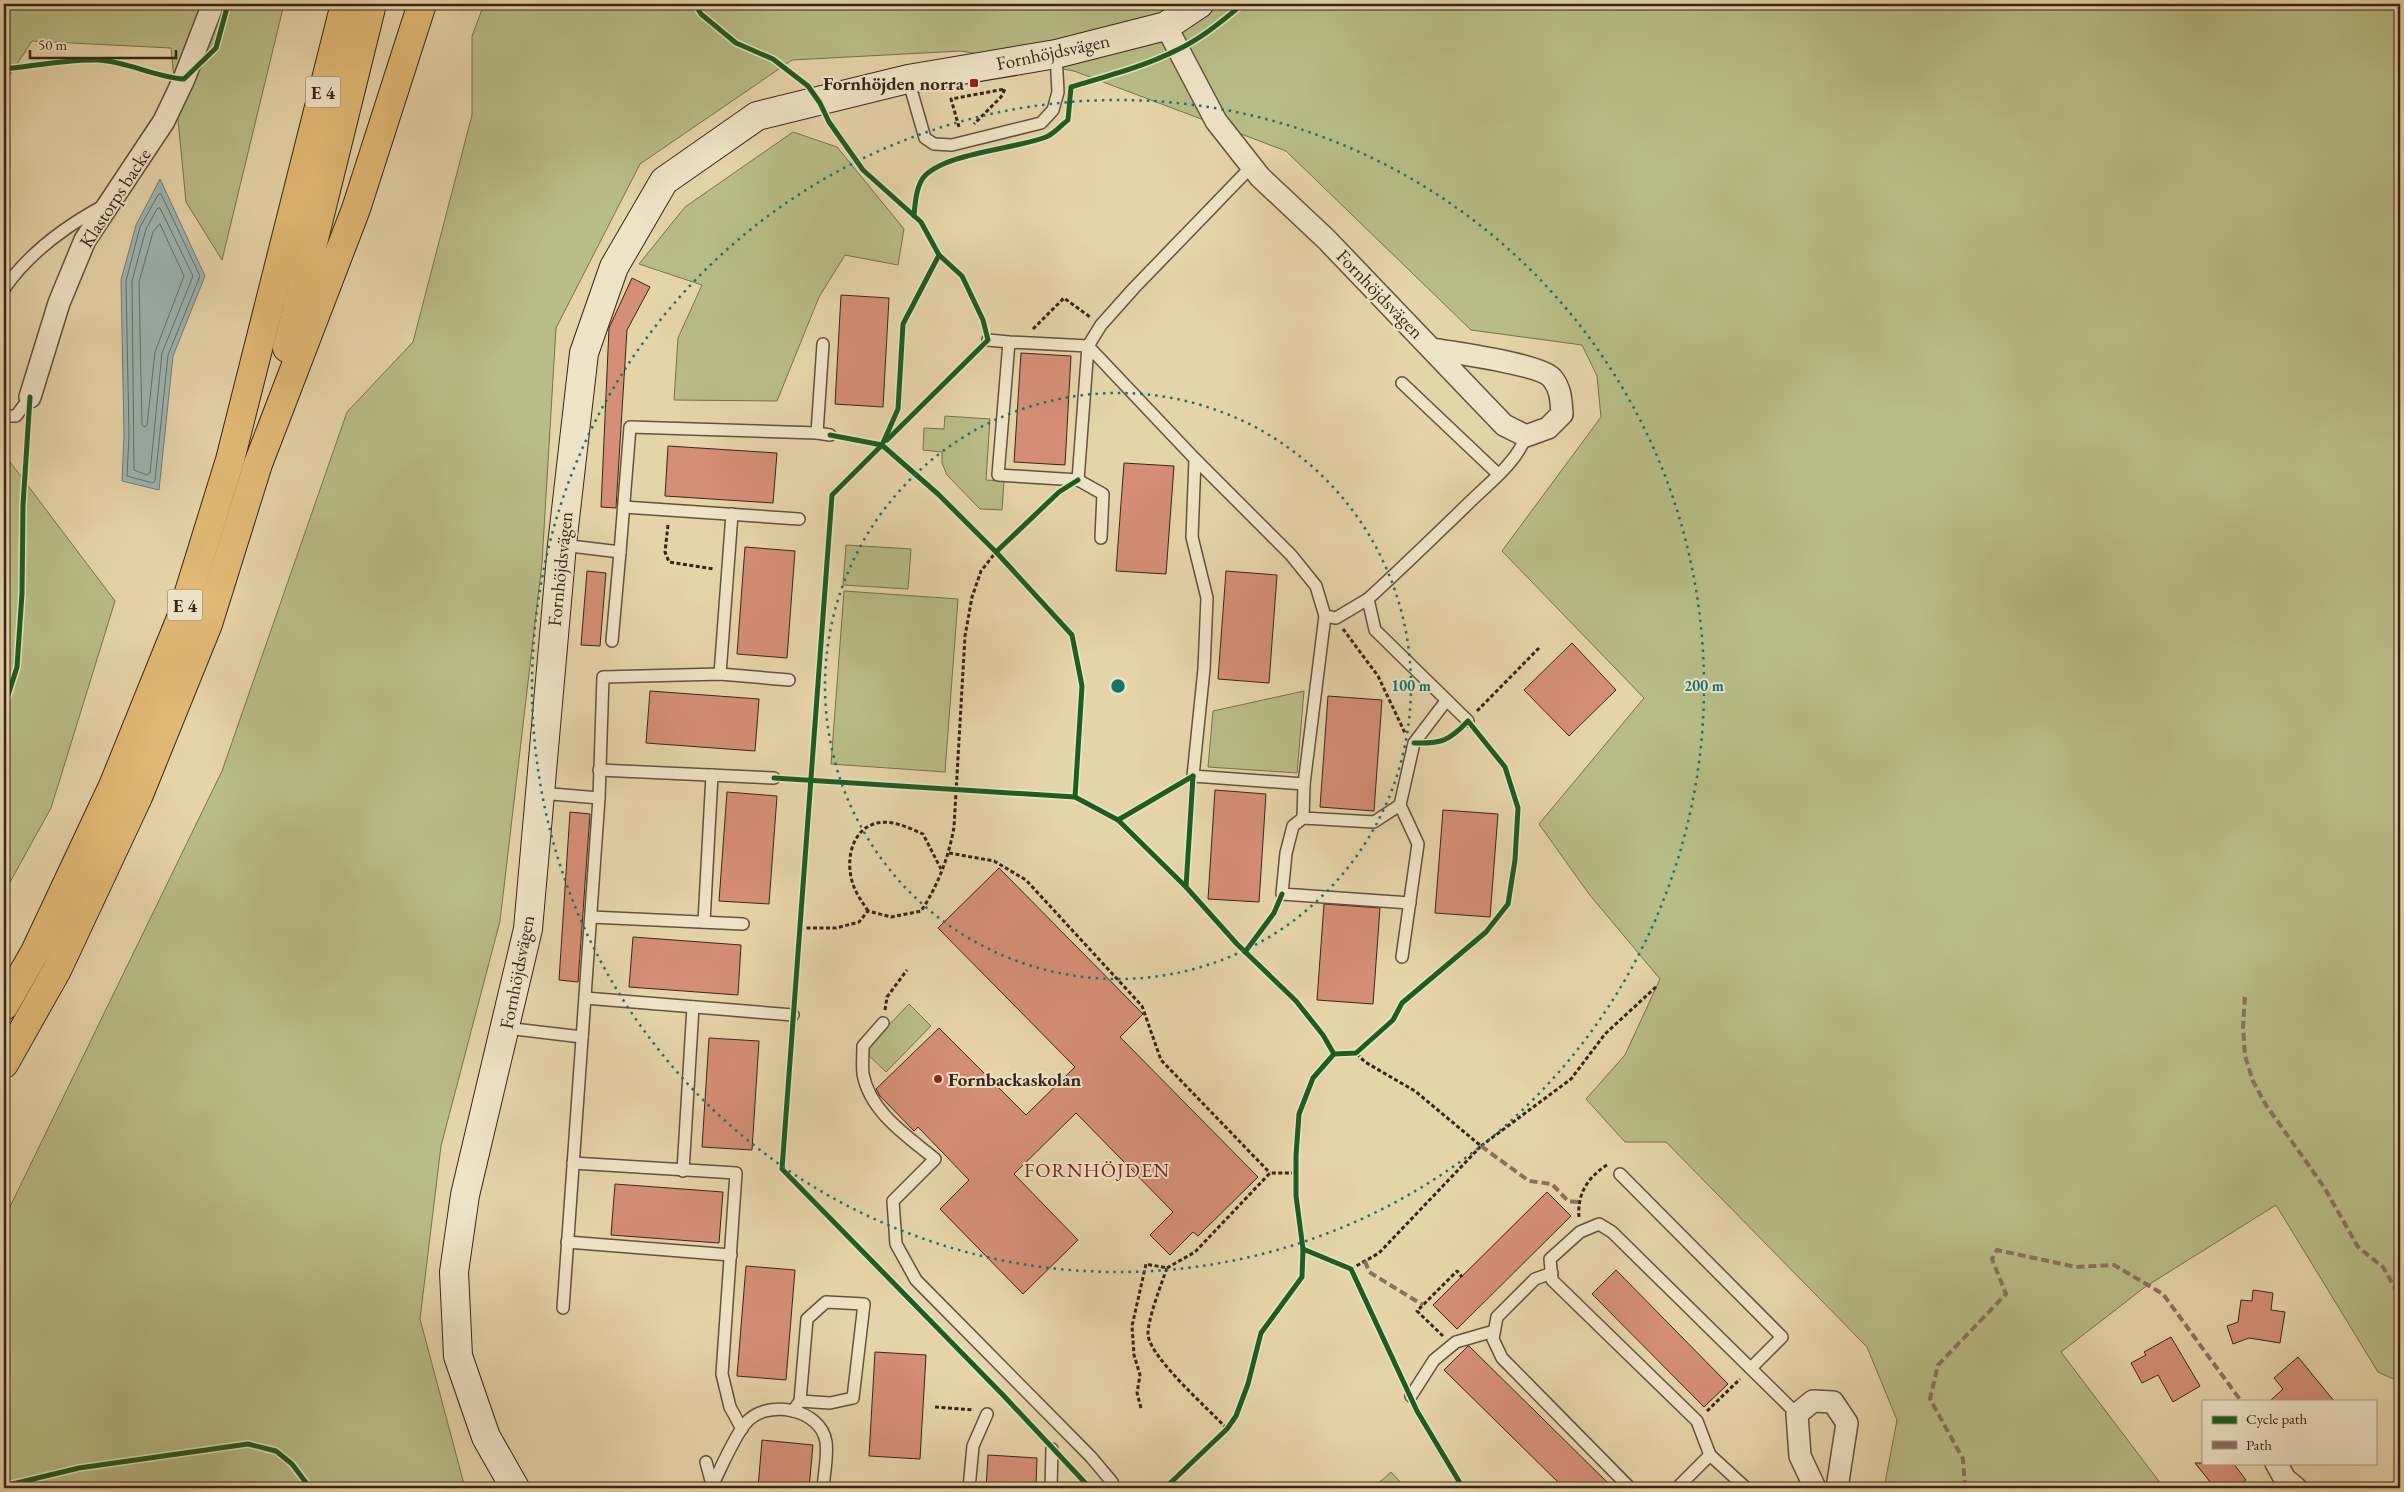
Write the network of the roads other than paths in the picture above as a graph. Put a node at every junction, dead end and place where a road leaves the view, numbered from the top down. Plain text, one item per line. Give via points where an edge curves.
1 (213, 4) edge
2 (332, 4) edge
3 (344, 4) edge
4 (372, 4) edge
5 (422, 4) edge
6 (1199, 4) edge
7 (1166, 26) junction
8 (1056, 54) junction
9 (908, 80) junction
10 (1252, 166) junction
11 (302, 180) junction
12 (111, 202) junction
13 (4, 289) edge
14 (988, 340) dead end
15 (1009, 342) junction
16 (823, 344) dead end
17 (1088, 346) junction
18 (1433, 349) junction
19 (1402, 383) dead end
20 (30, 397) joint
21 (4, 416) edge
22 (817, 433) junction
23 (830, 435) dead end
24 (1526, 436) junction
25 (1195, 459) junction
26 (258, 464) junction
27 (1498, 474) junction
28 (1078, 480) junction
29 (624, 507) junction
30 (732, 514) junction
31 (799, 519) dead end
32 (1100, 538) dead end
33 (562, 545) junction
34 (620, 552) junction
35 (1368, 598) junction
36 (1330, 617) junction
37 (612, 641) dead end
38 (720, 674) junction
39 (789, 680) dead end
40 (1446, 701) junction
41 (1468, 721) road end
42 (599, 770) junction
43 (712, 775) junction
44 (774, 778) dead end
45 (1304, 784) junction
46 (540, 793) junction
47 (599, 798) junction
48 (1400, 805) junction
49 (1303, 818) junction
50 (1410, 903) junction
51 (591, 917) junction
52 (704, 922) junction
53 (743, 924) dead end
54 (1402, 957) dead end
55 (585, 998) junction
56 (4, 1006) edge
57 (693, 1007) junction
58 (793, 1015) dead end
59 (883, 1023) road end
60 (506, 1028) junction
61 (582, 1037) junction
62 (4, 1064) edge
63 (573, 1163) junction
64 (683, 1171) junction
65 (1620, 1174) road end
66 (567, 1242) junction
67 (731, 1255) junction
68 (1552, 1273) junction
69 (563, 1308) dead end
70 (1494, 1331) junction
71 (1751, 1368) junction
72 (1411, 1396) dead end
73 (800, 1401) junction
74 (792, 1411) junction
75 (986, 1414) road end
76 (1796, 1414) junction
77 (742, 1429) junction
78 (1052, 1450) dead end
79 (1710, 1455) junction
80 (706, 1462) dead end
81 (2277, 1464) edge
82 (712, 1487) edge
83 (515, 1488) edge
84 (823, 1488) edge
85 (969, 1488) edge
86 (1051, 1488) edge
87 (1112, 1488) edge
88 (1630, 1488) edge
89 (1677, 1488) edge
90 (1746, 1488) edge
91 (1816, 1488) edge
92 (1837, 1488) edge
93 (2296, 1488) edge

1 - 12 street, Klastorps backe via 164,121
2 - 11 highway
3 - 11 highway, E 4
4 - 26 highway, E 4
5 - 26 highway via 356,209
6 - 7 street, Fornhöjdsvägen
7 - 8 street, Fornhöjdsvägen
7 - 10 street, Fornhöjdsvägen via 1216,121
8 - 9 street, Fornhöjdsvägen
8 - 9 lane via 1058,92 1052,110 1041,123 952,145 934,144 925,138
9 - 33 street, Fornhöjdsvägen via 757,116 664,181 614,267 584,353
10 - 17 lane via 1134,288 1101,325
10 - 18 street, Fornhöjdsvägen
11 - 56 highway, E 4 via 230,460 182,618 114,786 35,952
12 - 13 lane via 81,218 17,269
12 - 20 street, Klastorps backe via 85,240 77,258 59,303
14 - 15 lane
15 - 17 lane
15 - 28 lane via 998,475
16 - 22 lane
17 - 25 lane
17 - 28 lane
18 - 24 street, Fornhöjdsvägen via 1504,425
18 - 24 street, Fornhöjdsvägen via 1520,364 1550,376 1560,392 1562,414 1548,428
19 - 27 lane
20 - 21 lane via 16,416
22 - 23 lane
22 - 29 lane via 630,427
24 - 27 lane via 1522,448
25 - 36 lane via 1291,554 1316,586
25 - 45 lane via 1192,537 1207,598 1204,669 1193,776
26 - 62 highway, E 4 via 208,624 138,797 57,970
27 - 35 lane
28 - 32 lane via 1103,494
29 - 30 lane
29 - 34 lane
30 - 31 lane
30 - 38 lane
33 - 34 lane
33 - 46 street, Fornhöjdsvägen
34 - 37 lane
35 - 36 lane
35 - 40 lane via 1375,630
36 - 45 lane
38 - 39 lane
38 - 42 lane via 603,677
40 - 41 lane
40 - 48 lane via 1414,743
42 - 43 lane
42 - 47 lane
43 - 44 lane
43 - 52 lane
45 - 49 lane
46 - 47 lane
46 - 60 street, Fornhöjdsvägen via 528,929
47 - 51 lane
48 - 49 lane via 1374,822
48 - 50 lane via 1418,844
49 - 50 lane via 1293,826 1286,853 1282,894
50 - 54 lane
51 - 52 lane
51 - 55 lane
52 - 53 lane
55 - 57 lane
55 - 61 lane
57 - 58 lane
57 - 64 lane
59 - 87 lane via 863,1046 863,1073 870,1096 890,1121 935,1159 893,1202 896,1244 916,1280 1091,1457 1112,1482
60 - 61 lane
60 - 83 street, Fornhöjdsvägen via 466,1195 454,1272 458,1356 486,1437
61 - 63 lane
63 - 64 lane
63 - 66 lane
64 - 67 lane via 736,1173
65 - 71 lane via 1782,1337
66 - 67 lane
66 - 69 lane
67 - 77 lane via 722,1374 730,1407
68 - 70 lane via 1535,1279 1497,1317
68 - 71 lane via 1550,1259 1580,1232 1599,1224 1612,1232
68 - 79 lane via 1552,1280 1698,1421
70 - 72 lane via 1452,1345 1434,1360
70 - 88 lane via 1492,1339 1502,1358
71 - 76 lane
73 - 73 lane via 807,1319 826,1302 864,1304 853,1398 830,1403
73 - 74 lane
74 - 77 lane via 756,1415
74 - 84 lane via 819,1424 826,1442
75 - 85 lane via 973,1446
76 - 91 street via 1800,1456
76 - 92 street via 1813,1400 1833,1402 1847,1423
77 - 82 lane
78 - 86 lane
79 - 89 lane
79 - 90 lane
80 - 82 lane
81 - 93 street via 2285,1479

